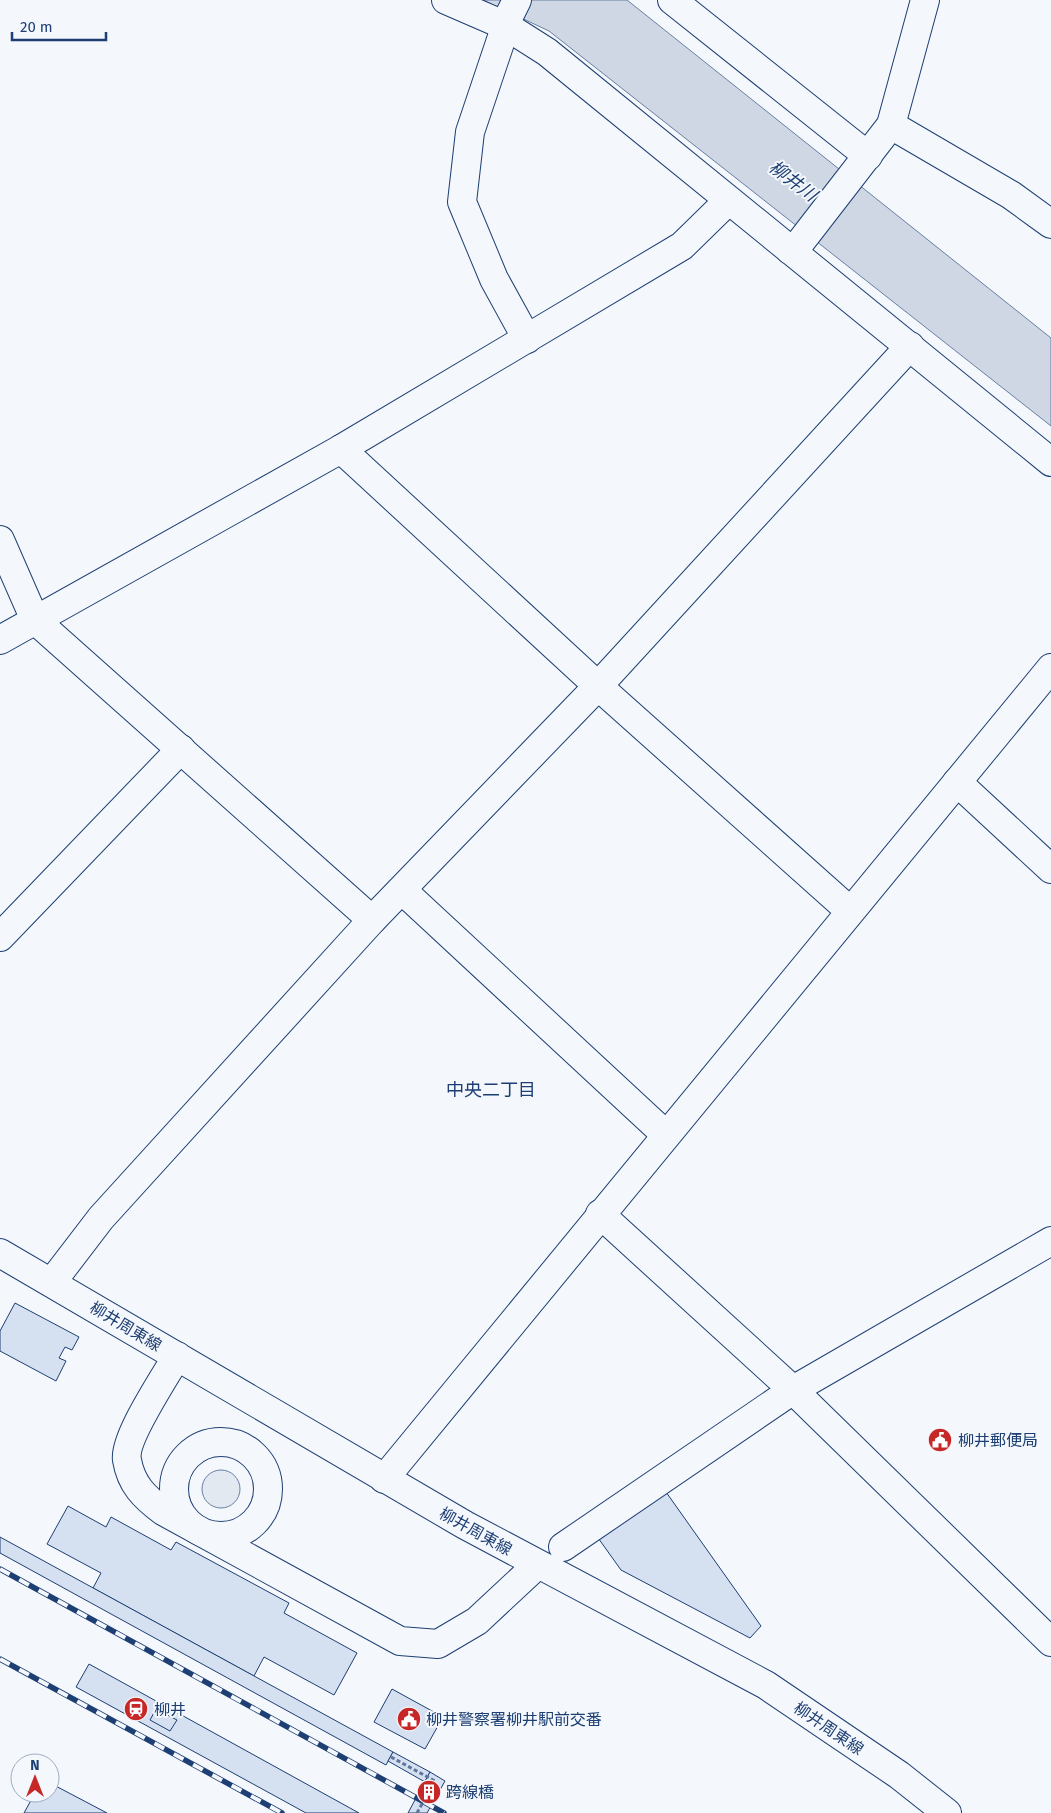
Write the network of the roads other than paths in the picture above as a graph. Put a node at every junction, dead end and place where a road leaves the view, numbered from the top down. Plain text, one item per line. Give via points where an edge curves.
1 (446, 0) edge
2 (672, 0) edge
3 (926, 0) edge
4 (511, 14) edge
5 (891, 125) junction
6 (861, 165) junction
7 (728, 201) junction
8 (1051, 224) edge
9 (795, 247) junction
10 (527, 339) junction
11 (910, 346) junction
12 (341, 449) junction
13 (1051, 462) edge
14 (0, 540) edge
15 (35, 620) junction
16 (0, 640) edge
17 (1051, 668) edge
18 (598, 686) junction
19 (181, 749) junction
20 (957, 782) junction
21 (1051, 869) edge
22 (402, 890) junction
23 (850, 911) junction
24 (372, 920) junction
25 (0, 937) edge
26 (665, 1134) junction
27 (600, 1214) junction
28 (1051, 1241) edge
29 (0, 1253) edge
30 (52, 1282) junction
31 (176, 1356) junction
32 (792, 1390) junction
33 (384, 1479) junction
34 (563, 1547) dead end
35 (537, 1565) junction
36 (1051, 1642) edge
37 (947, 1813) edge

1 - 4 street
2 - 6 street
3 - 5 street
4 - 7 street via 547,52
4 - 10 street via 470,132 462,202 494,278
5 - 6 street
5 - 8 street via 1011,195
6 - 9 street
7 - 9 street
7 - 10 street via 682,246
9 - 11 street
10 - 12 street
11 - 13 street
11 - 18 street
12 - 15 street
12 - 18 street
14 - 15 street
15 - 16 street
15 - 19 street
17 - 20 street
18 - 22 street
18 - 23 street
19 - 24 street
19 - 25 street
20 - 21 street
20 - 23 street
22 - 24 street
22 - 26 street
23 - 26 street
24 - 30 street via 101,1218
26 - 27 street
27 - 32 street
27 - 33 street
28 - 32 street
29 - 30 street, 柳井周東線
30 - 31 street, 柳井周東線
31 - 33 street, 柳井周東線
31 - 35 street via 135,1429 126,1458 134,1484 163,1511 400,1641 438,1644 477,1622
32 - 34 street
32 - 36 street
33 - 35 street, 柳井周東線
35 - 37 street, 柳井周東線 via 766,1685 899,1775

